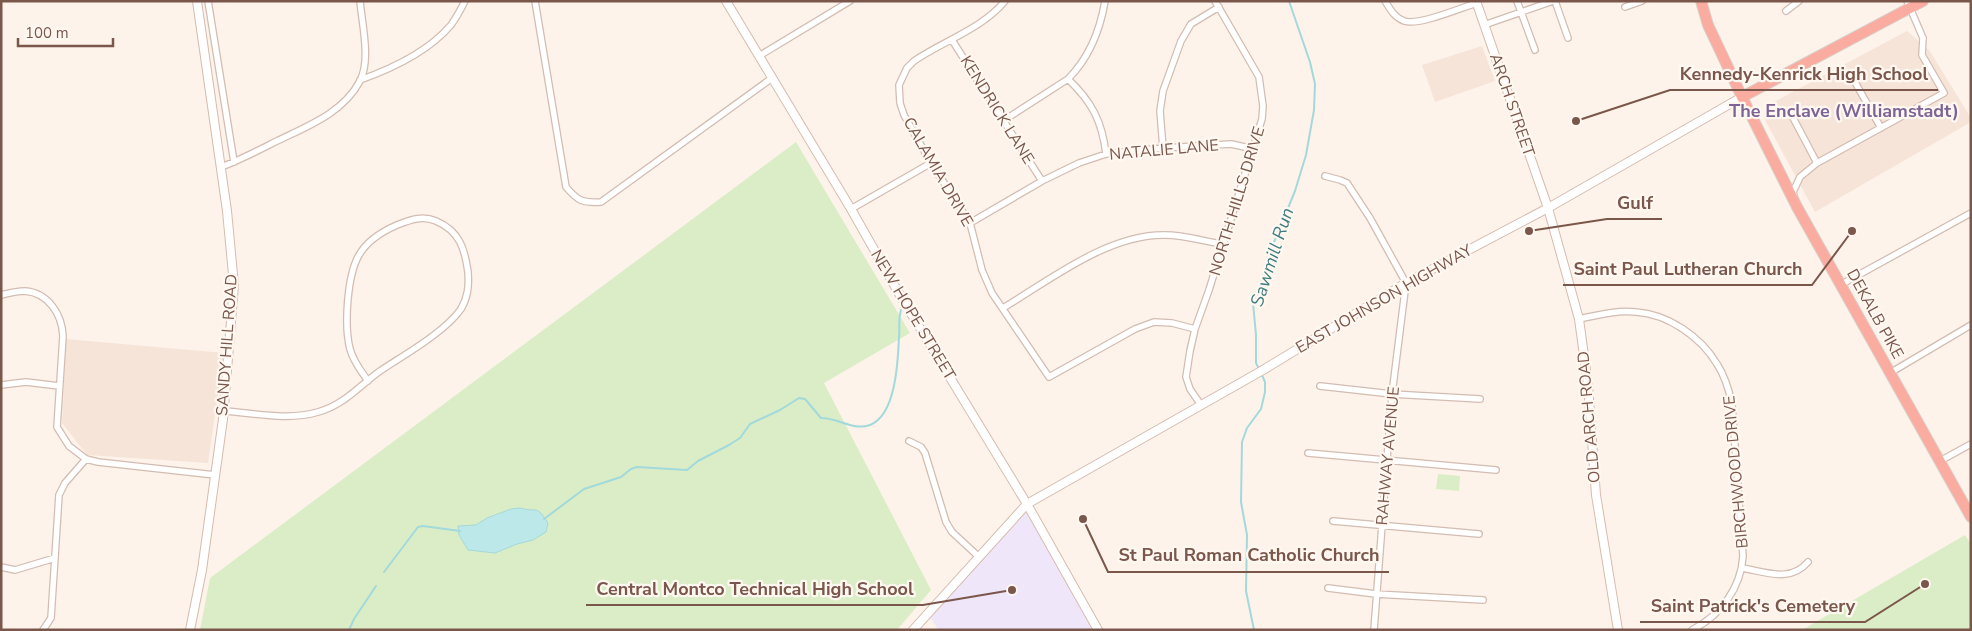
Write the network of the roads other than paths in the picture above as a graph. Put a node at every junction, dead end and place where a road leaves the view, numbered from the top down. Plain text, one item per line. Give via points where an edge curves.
1 (197, 1) edge
2 (208, 1) edge
3 (360, 1) edge
4 (466, 1) edge
5 (535, 1) edge
6 (726, 1) edge
7 (1005, 1) edge
8 (1105, 1) edge
9 (1215, 1) edge
10 (1385, 1) edge
11 (1517, 1) edge
12 (1554, 1) edge
13 (1642, 1) edge
14 (1700, 1) edge
15 (1799, 1) edge
16 (1924, 1) edge
17 (847, 2) edge
18 (1476, 2) edge
19 (1908, 5) edge
20 (1219, 7) junction
21 (1625, 7) dead end
22 (1786, 11) dead end
23 (1521, 12) junction
24 (1484, 25) junction
25 (1568, 38) dead end
26 (952, 40) junction
27 (1534, 50) dead end
28 (759, 56) junction
29 (1852, 77) dead end
30 (772, 78) junction
31 (1068, 79) junction
32 (360, 80) junction
33 (1742, 98) junction
34 (1790, 112) dead end
35 (1003, 121) junction
36 (1881, 128) junction
37 (1163, 148) junction
38 (1254, 149) junction
39 (1106, 154) junction
40 (234, 162) junction
41 (931, 163) junction
42 (1816, 163) junction
43 (221, 167) junction
44 (1324, 176) dead end
45 (1042, 181) junction
46 (1797, 207) junction
47 (1548, 208) junction
48 (851, 209) junction
49 (1971, 213) edge
50 (970, 223) junction
51 (1222, 244) junction
52 (1406, 283) junction
53 (1842, 284) junction
54 (1, 294) edge
55 (1003, 308) junction
56 (1579, 319) junction
57 (1971, 326) edge
58 (1195, 329) junction
59 (1890, 373) junction
60 (368, 381) junction
61 (1, 385) edge
62 (59, 386) junction
63 (1320, 386) dead end
64 (1392, 394) junction
65 (1480, 399) dead end
66 (1201, 405) junction
67 (224, 410) junction
68 (909, 441) dead end
69 (1971, 444) edge
70 (1308, 453) dead end
71 (86, 459) junction
72 (1387, 459) junction
73 (1940, 462) junction
74 (1496, 470) dead end
75 (215, 475) junction
76 (1027, 504) junction
77 (1971, 517) edge
78 (1333, 521) dead end
79 (1382, 527) junction
80 (1479, 534) dead end
81 (978, 556) junction
82 (55, 558) junction
83 (1808, 562) dead end
84 (1, 567) edge
85 (1742, 568) junction
86 (1328, 588) dead end
87 (1376, 594) junction
88 (1483, 600) dead end
89 (43, 630) edge
90 (190, 630) edge
91 (913, 630) edge
92 (1098, 630) edge
93 (1374, 630) edge
94 (1618, 630) edge
95 (1692, 630) edge

1 - 43 street, SANDY HILL ROAD
2 - 40 street
3 - 32 street via 365,52
4 - 32 street via 450,25 433,42
5 - 30 street via 566,187 576,199 588,203 601,202
6 - 28 street, NEW HOPE STREET
7 - 26 street, CALAMIA DRIVE
8 - 31 street via 1095,40 1081,65
9 - 20 street, NORTH HILLS DRIVE
10 - 18 street via 1392,14 1413,22
11 - 23 street
12 - 23 street
12 - 25 street
13 - 21 street
14 - 33 highway, DEKALB PIKE
15 - 22 street
16 - 19 highway
17 - 28 street
18 - 24 street, ARCH STREET
19 - 33 highway
19 - 36 street via 1923,38 1922,55 1944,93
20 - 37 street via 1191,24 1181,41 1162,91
20 - 38 street, NORTH HILLS DRIVE via 1259,77 1263,106
23 - 24 street
23 - 27 street
24 - 47 street, ARCH STREET
26 - 35 street, KENDRICK LANE
26 - 41 street, CALAMIA DRIVE via 914,61 899,85 904,114
28 - 30 street, NEW HOPE STREET
29 - 36 street
30 - 48 street, NEW HOPE STREET
31 - 35 street
31 - 39 street via 1090,103 1099,119
32 - 40 street via 339,107 321,120
33 - 46 highway, DEKALB PIKE
33 - 47 street, EAST JOHNSON HIGHWAY
34 - 42 street
35 - 45 street, KENDRICK LANE
36 - 42 street
37 - 38 street, NATALIE LANE via 1232,144
37 - 39 street, NATALIE LANE
38 - 51 street, NORTH HILLS DRIVE
39 - 45 street, NATALIE LANE
40 - 43 street
41 - 48 street
41 - 50 street, CALAMIA DRIVE
42 - 46 street via 1796,184 1793,192
43 - 67 street, SANDY HILL ROAD via 234,286
44 - 52 street via 1347,183
45 - 50 street, NATALIE LANE
46 - 53 highway, DEKALB PIKE
47 - 52 street, EAST JOHNSON HIGHWAY
47 - 56 street, OLD ARCH ROAD
48 - 76 street, NEW HOPE STREET
49 - 53 street
50 - 55 street, CALAMIA DRIVE via 985,279
51 - 55 street via 1165,235 1118,243 1094,253
51 - 58 street, NORTH HILLS DRIVE
52 - 64 street, RAHWAY AVENUE
52 - 66 street, EAST JOHNSON HIGHWAY
53 - 59 highway, DEKALB PIKE
54 - 62 street via 27,291 45,298 57,311 63,326
55 - 58 street, CALAMIA DRIVE via 1049,377 1135,329 1154,322
56 - 85 street, BIRCHWOOD DRIVE via 1624,311 1664,318 1698,342 1718,365 1732,404
56 - 94 street, OLD ARCH ROAD via 1588,385 1596,495
57 - 59 street
58 - 66 street, NORTH HILLS DRIVE via 1186,376
59 - 73 highway, DEKALB PIKE
60 - 60 street via 437,332 467,297 469,284 462,244 439,222 422,218 393,227 370,241 358,256 349,291 347,334 354,360
60 - 67 street via 339,404 308,415 294,417
61 - 62 street via 26,382
62 - 71 street via 57,427 69,446
63 - 64 street
64 - 65 street
64 - 72 street, RAHWAY AVENUE
66 - 76 street, EAST JOHNSON HIGHWAY
67 - 75 street, SANDY HILL ROAD
68 - 81 street via 925,453 952,532
69 - 73 street
70 - 72 street
71 - 75 street
71 - 82 street via 65,483 59,496
72 - 74 street
72 - 79 street, RAHWAY AVENUE
73 - 77 highway, DEKALB PIKE
75 - 90 street, SANDY HILL ROAD
76 - 81 street, EAST JOHNSON HIGHWAY
76 - 92 street, NEW HOPE STREET
78 - 79 street
79 - 80 street
79 - 87 street, RAHWAY AVENUE
81 - 91 street, EAST JOHNSON HIGHWAY
82 - 84 street via 15,570
82 - 89 street via 51,618
83 - 85 street via 1802,570 1787,575
85 - 95 street, BIRCHWOOD DRIVE via 1735,588 1722,606
86 - 87 street
87 - 88 street
87 - 93 street, RAHWAY AVENUE

